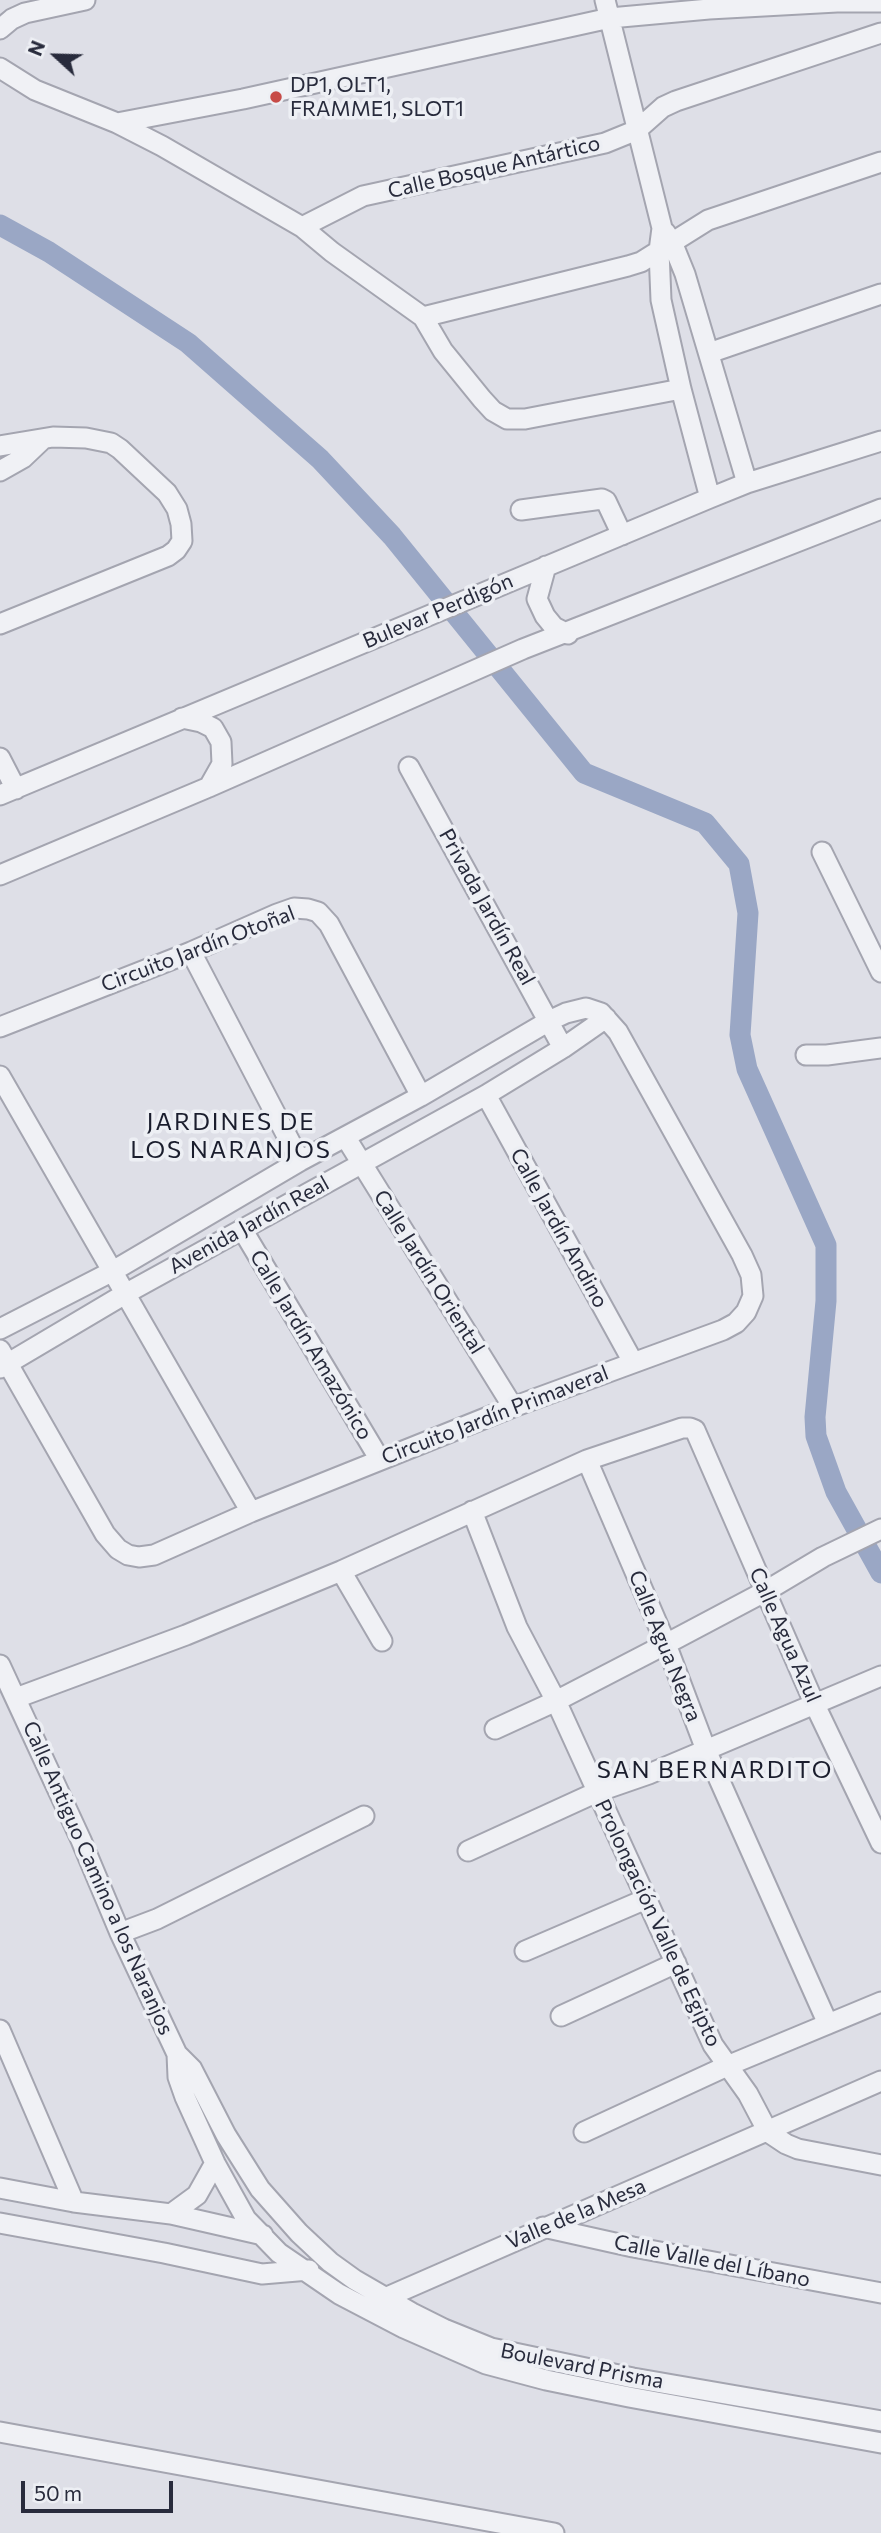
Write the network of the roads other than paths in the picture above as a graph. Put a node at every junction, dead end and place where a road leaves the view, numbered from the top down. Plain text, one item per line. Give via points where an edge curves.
1 (85, 0) edge
2 (881, 2) edge
3 (607, 9) edge
4 (0, 29) edge
5 (881, 33) edge
6 (0, 68) edge
7 (117, 123) junction
8 (637, 130) junction
9 (881, 162) edge
10 (302, 227) junction
11 (664, 240) junction
12 (881, 294) edge
13 (423, 317) junction
14 (709, 353) junction
15 (681, 389) junction
16 (43, 439) junction
17 (881, 441) edge
18 (0, 446) edge
19 (0, 471) edge
20 (747, 483) junction
21 (710, 498) junction
22 (881, 509) edge
23 (521, 510) dead end
24 (622, 535) junction
25 (546, 566) junction
26 (0, 624) edge
27 (568, 634) junction
28 (182, 718) junction
29 (0, 758) edge
30 (409, 768) dead end
31 (209, 787) junction
32 (8, 792) edge
33 (822, 852) dead end
34 (0, 875) edge
35 (191, 952) junction
36 (881, 972) edge
37 (600, 1014) junction
38 (549, 1021) junction
39 (0, 1027) edge
40 (563, 1048) junction
41 (881, 1049) edge
42 (806, 1055) dead end
43 (0, 1076) edge
44 (486, 1095) junction
45 (421, 1096) junction
46 (346, 1138) junction
47 (300, 1161) junction
48 (361, 1162) junction
49 (242, 1229) junction
50 (113, 1271) junction
51 (125, 1294) junction
52 (0, 1329) edge
53 (2, 1360) edge
54 (633, 1362) junction
55 (513, 1407) junction
56 (380, 1460) junction
57 (587, 1460) junction
58 (472, 1511) junction
59 (251, 1512) junction
60 (881, 1529) edge
61 (341, 1571) junction
62 (766, 1591) junction
63 (382, 1641) dead end
64 (666, 1644) junction
65 (0, 1665) edge
66 (881, 1676) edge
67 (16, 1698) junction
68 (556, 1701) junction
69 (816, 1705) junction
70 (495, 1729) dead end
71 (706, 1750) junction
72 (597, 1792) junction
73 (364, 1816) dead end
74 (881, 1843) edge
75 (468, 1851) dead end
76 (646, 1899) junction
77 (120, 1933) junction
78 (525, 1951) dead end
79 (676, 1963) junction
80 (881, 2002) edge
81 (561, 2016) dead end
82 (828, 2024) junction
83 (1, 2033) edge
84 (177, 2054) junction
85 (727, 2066) junction
86 (881, 2081) edge
87 (584, 2132) dead end
88 (768, 2132) junction
89 (215, 2163) junction
90 (881, 2165) edge
91 (0, 2188) edge
92 (74, 2202) junction
93 (171, 2214) junction
94 (0, 2223) edge
95 (543, 2227) junction
96 (299, 2233) junction
97 (260, 2235) junction
98 (330, 2262) junction
99 (304, 2271) junction
100 (881, 2293) edge
101 (385, 2298) junction
102 (881, 2421) edge
103 (0, 2432) edge
104 (881, 2443) edge
105 (554, 2533) edge

1 - 4 street via 25,13
2 - 3 street
3 - 7 street via 243,99
3 - 8 street
5 - 8 street, Calle Bosque Antártico via 676,101
6 - 7 street via 35,90
7 - 10 street
8 - 10 street, Calle Bosque Antártico via 583,149 363,196
8 - 11 street
9 - 11 street via 708,220
10 - 13 street
11 - 13 street via 628,266
11 - 14 street via 685,274
11 - 15 street via 661,300
12 - 14 street
13 - 15 street via 482,400 506,419
14 - 20 street
15 - 21 street
16 - 18 street
16 - 19 street
16 - 26 street via 102,440 120,449 167,493 177,509 182,541 168,556
17 - 20 street, Bulevar Perdigón
20 - 21 street, Bulevar Perdigón
21 - 24 street, Bulevar Perdigón
22 - 27 street
23 - 24 street via 602,499
24 - 25 street, Bulevar Perdigón
25 - 27 street via 537,599 554,627
25 - 28 street, Bulevar Perdigón
27 - 31 street via 523,649
28 - 31 street via 213,728 221,742 222,764
28 - 32 street, Bulevar Perdigón
29 - 32 street
30 - 38 street, Privada Jardín Real
31 - 34 street
33 - 36 street
35 - 39 street, Circuito Jardín Otoñal
35 - 45 street, Circuito Jardín Otoñal via 294,908 318,912 329,924
35 - 47 street
37 - 38 street, Avenida Jardín Real via 573,1010
37 - 40 street, Avenida Jardín Real
37 - 54 street, Circuito Jardín Primaveral via 618,1032 742,1255 751,1275 753,1296 736,1323
38 - 40 street, Privada Jardín Real
38 - 45 street, Avenida Jardín Real
40 - 44 street, Avenida Jardín Real
41 - 42 street
43 - 50 street
44 - 48 street, Avenida Jardín Real
44 - 54 street, Calle Jardín Andino
45 - 46 street, Avenida Jardín Real
46 - 47 street, Avenida Jardín Real
46 - 48 street, Calle Jardín Oriental
47 - 50 street, Avenida Jardín Real
48 - 49 street, Avenida Jardín Real
48 - 55 street, Calle Jardín Oriental
49 - 51 street, Avenida Jardín Real
49 - 56 street, Calle Jardín Amazónico
50 - 51 street
50 - 52 street, Avenida Jardín Real
51 - 53 street, Avenida Jardín Real
51 - 59 street
53 - 59 street, Circuito Jardín Primaveral via 118,1549 128,1555 153,1555
54 - 55 street, Circuito Jardín Primaveral
55 - 56 street, Circuito Jardín Primaveral
56 - 59 street, Circuito Jardín Primaveral
57 - 58 street
57 - 62 street, Calle Agua Azul via 682,1428 695,1430
57 - 64 street, Calle Agua Negra
58 - 61 street
58 - 68 street, Prolongación Valle de Egipto via 517,1627
60 - 62 street
61 - 63 street
61 - 67 street
62 - 64 street
62 - 69 street, Calle Agua Azul
64 - 68 street
64 - 71 street, Calle Agua Negra
65 - 67 street, Calle Antiguo Camino a los Naranjos
66 - 69 street
67 - 77 street, Calle Antiguo Camino a los Naranjos
68 - 70 street
68 - 72 street, Prolongación Valle de Egipto
69 - 71 street
69 - 74 street, Calle Agua Azul
71 - 72 street
71 - 82 street, Calle Agua Negra
72 - 75 street
72 - 76 street, Prolongación Valle de Egipto
73 - 77 street
76 - 78 street
76 - 79 street, Prolongación Valle de Egipto
77 - 84 street, Calle Antiguo Camino a los Naranjos
79 - 81 street
79 - 85 street, Prolongación Valle de Egipto
80 - 82 street
82 - 85 street
83 - 92 street
84 - 89 street, Calle Antiguo Camino a los Naranjos via 178,2077
84 - 96 street, Calle Antiguo Camino a los Naranjos via 192,2069 260,2189
85 - 87 street
85 - 88 street, Prolongación Valle de Egipto
86 - 88 street, Valle de la Mesa
88 - 90 street via 798,2149
88 - 95 street, Valle de la Mesa
89 - 93 street via 197,2195
89 - 97 street, Calle Antiguo Camino a los Naranjos
91 - 92 street
92 - 93 street
93 - 97 street
94 - 99 street via 262,2274
95 - 100 street, Calle Valle del Líbano
95 - 101 street, Valle de la Mesa
96 - 97 street
96 - 98 street, Calle Antiguo Camino a los Naranjos
97 - 99 street, Calle Antiguo Camino a los Naranjos
98 - 99 street
98 - 101 street, Boulevard Prisma
99 - 104 street, Boulevard Prisma via 369,2311 486,2364 629,2397
101 - 102 street, Boulevard Prisma via 491,2348 632,2378
103 - 105 street

